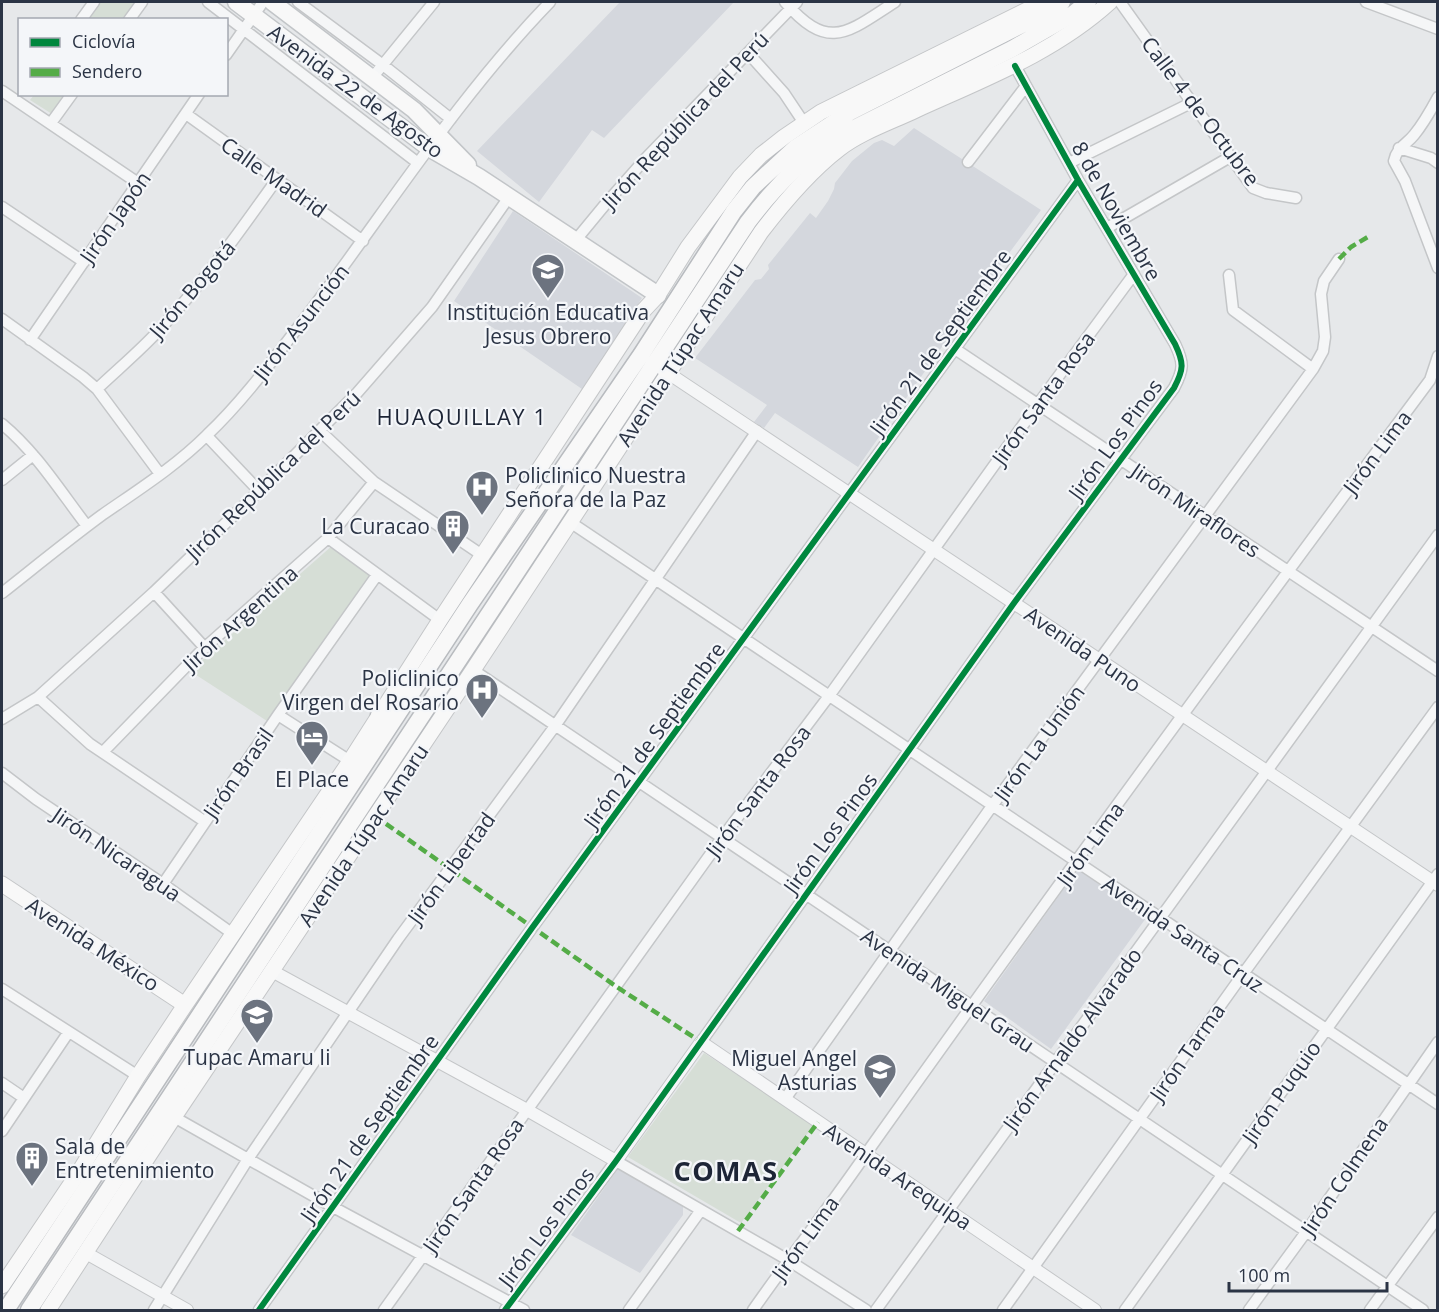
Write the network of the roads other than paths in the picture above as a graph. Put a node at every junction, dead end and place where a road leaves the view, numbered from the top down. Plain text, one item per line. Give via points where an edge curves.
1 (94, 2) edge
2 (142, 2) edge
3 (208, 2) edge
4 (236, 2) edge
5 (272, 2) edge
6 (298, 2) edge
7 (434, 2) edge
8 (550, 2) edge
9 (893, 2) edge
10 (1043, 2) edge
11 (1062, 2) edge
12 (1088, 2) edge
13 (1110, 2) edge
14 (1120, 2) edge
15 (1366, 2) edge
16 (791, 4) edge
17 (254, 15) edge
18 (82, 18) edge
19 (130, 18) edge
20 (1437, 26) edge
21 (228, 52) edge
22 (748, 53) junction
23 (1016, 66) junction
24 (378, 72) junction
25 (1026, 86) junction
26 (2, 91) edge
27 (71, 96) edge
28 (198, 96) edge
29 (1437, 97) edge
30 (22, 99) edge
31 (1193, 102) junction
32 (1434, 112) edge
33 (186, 114) junction
34 (451, 119) junction
35 (51, 123) junction
36 (804, 123) junction
37 (440, 134) junction
38 (429, 148) junction
39 (1399, 148) junction
40 (1230, 157) junction
41 (969, 162) dead end
42 (418, 163) junction
43 (1069, 163) junction
44 (1437, 163) edge
45 (479, 177) junction
46 (277, 179) junction
47 (1078, 180) junction
48 (138, 183) junction
49 (509, 196) junction
50 (1296, 198) dead end
51 (2, 207) edge
52 (1107, 228) junction
53 (363, 241) junction
54 (575, 241) junction
55 (1339, 259) dead end
56 (84, 262) junction
57 (1437, 268) edge
58 (1134, 274) junction
59 (1229, 275) dead end
60 (658, 295) junction
61 (2, 319) edge
62 (30, 340) junction
63 (955, 349) junction
64 (1437, 356) edge
65 (655, 364) junction
66 (1313, 369) junction
67 (1181, 374) joint
68 (1434, 384) edge
69 (97, 389) junction
70 (1038, 404) junction
71 (2, 424) edge
72 (320, 431) junction
73 (757, 431) junction
74 (207, 436) junction
75 (33, 455) junction
76 (1121, 460) junction
77 (160, 474) junction
78 (2, 480) edge
79 (374, 482) junction
80 (260, 491) junction
81 (850, 494) junction
82 (1205, 516) junction
83 (570, 522) junction
84 (87, 526) junction
85 (1437, 535) edge
86 (328, 538) junction
87 (935, 549) junction
88 (482, 555) junction
89 (1288, 571) junction
90 (377, 575) junction
91 (657, 580) junction
92 (154, 592) junction
93 (2, 593) edge
94 (1014, 603) junction
95 (470, 604) junction
96 (440, 620) junction
97 (1372, 628) junction
98 (745, 639) junction
99 (205, 648) junction
100 (1100, 660) junction
101 (472, 670) junction
102 (1437, 671) edge
103 (829, 696) junction
104 (38, 697) junction
105 (1437, 707) edge
106 (278, 715) junction
107 (379, 715) junction
108 (1184, 716) junction
109 (2, 719) edge
110 (555, 726) junction
111 (909, 750) junction
112 (103, 752) junction
113 (350, 761) junction
114 (1266, 770) junction
115 (2, 773) edge
116 (640, 783) junction
117 (992, 806) junction
118 (204, 820) junction
119 (1350, 827) junction
120 (722, 838) junction
121 (1077, 862) junction
122 (1436, 880) edge
123 (2, 884) edge
124 (163, 884) junction
125 (806, 894) junction
126 (1160, 918) junction
127 (233, 934) junction
128 (889, 951) junction
129 (272, 971) junction
130 (1243, 974) junction
131 (2, 989) edge
132 (185, 1005) junction
133 (970, 1006) junction
134 (348, 1013) junction
135 (1326, 1029) junction
136 (68, 1033) junction
137 (701, 1042) junction
138 (1437, 1042) edge
139 (436, 1061) junction
140 (1055, 1062) junction
141 (138, 1076) junction
142 (2, 1083) edge
143 (1407, 1084) junction
144 (24, 1098) junction
145 (785, 1099) junction
146 (1437, 1104) edge
147 (527, 1110) junction
148 (174, 1117) junction
149 (1139, 1119) junction
150 (2, 1131) edge
151 (866, 1155) junction
152 (248, 1159) junction
153 (616, 1161) junction
154 (1222, 1175) junction
155 (333, 1206) junction
156 (701, 1210) junction
157 (948, 1210) junction
158 (1437, 1216) edge
159 (1306, 1232) junction
160 (86, 1253) junction
161 (424, 1256) junction
162 (788, 1260) junction
163 (1034, 1269) junction
164 (2, 1286) edge
165 (1387, 1286) junction
166 (163, 1297) junction
167 (508, 1307) edge
168 (6, 1311) edge
169 (29, 1311) edge
170 (48, 1311) edge
171 (154, 1311) edge
172 (187, 1311) edge
173 (259, 1311) edge
174 (384, 1311) edge
175 (524, 1311) edge
176 (629, 1311) edge
177 (753, 1311) edge
178 (866, 1311) edge
179 (876, 1311) edge
180 (1003, 1311) edge
181 (1095, 1311) edge
182 (1125, 1311) edge
183 (1249, 1311) edge
184 (1370, 1311) edge
185 (1423, 1311) edge

1 - 18 street
2 - 19 street
3 - 17 street, Avenida 22 de Agosto
4 - 17 main road, Avenida 22 de Agosto
5 - 24 main road, Avenida 22 de Agosto
6 - 24 street, Avenida 22 de Agosto
7 - 24 street
8 - 34 street, Jirón Asunción
9 - 16 street via 839,34 821,31 807,23
10 - 36 main road
11 - 65 main road, Avenida Túpac Amaru via 850,112 795,148 753,187 734,211
12 - 65 main road, Avenida Túpac Amaru via 1012,49 860,124 807,157 748,222
13 - 23 main road, Avenida Túpac Amaru via 1068,35
14 - 31 street, Calle 4 de Octubre
15 - 20 street
16 - 22 street, Jirón República del Perú
17 - 21 street
17 - 38 main road, Avenida 22 de Agosto
17 - 42 street, Avenida 22 de Agosto
22 - 36 street via 784,93
22 - 54 street, Jirón República del Perú via 647,158
23 - 25 street, 8 de Noviembre
23 - 65 main road, Avenida Túpac Amaru via 840,148 779,208
24 - 34 street, Avenida 22 de Agosto
24 - 37 main road, Avenida 22 de Agosto
25 - 41 street
25 - 43 street, 8 de Noviembre
26 - 30 street
27 - 35 street
28 - 33 street, Jirón Japón
29 - 32 street
30 - 35 street
31 - 40 street, Calle 4 de Octubre
31 - 43 street
32 - 39 street
33 - 46 street, Calle Madrid
33 - 48 street, Jirón Japón
34 - 37 street, Jirón Asunción
35 - 48 street
36 - 60 main road via 761,154 740,177
37 - 38 street, Jirón Asunción
37 - 45 main road, Avenida 22 de Agosto
38 - 42 street, Jirón Asunción
38 - 45 main road, Avenida 22 de Agosto
39 - 44 street
39 - 57 street via 1394,161 1417,210
40 - 50 street, Calle 4 de Octubre via 1253,188
40 - 52 street
42 - 53 street, Jirón Asunción
43 - 47 street, 8 de Noviembre
45 - 49 main road, Avenida 22 de Agosto
46 - 53 street, Calle Madrid
46 - 69 street, Jirón Bogotá via 187,299
47 - 52 street, 8 de Noviembre
47 - 63 street, Jirón 21 de Septiembre
48 - 56 street, Jirón Japón
49 - 54 main road, Avenida 22 de Agosto
49 - 72 street, Jirón República del Perú via 432,307
51 - 56 street
52 - 58 street, 8 de Noviembre
53 - 74 street, Jirón Asunción via 273,359
54 - 60 main road, Avenida 22 de Agosto
55 - 66 street, Jirón La Unión via 1324,281 1325,337 1323,351
56 - 62 street, Jirón Japón
58 - 67 street, 8 de Noviembre via 1183,361
58 - 70 street, Jirón Santa Rosa
59 - 66 street via 1233,310
60 - 88 main road via 643,311
61 - 62 street
62 - 69 street
63 - 70 street, Jirón Miraflores
63 - 81 street, Jirón 21 de Septiembre
64 - 68 street
65 - 73 street, Avenida Puno
65 - 83 main road, Avenida Túpac Amaru
65 - 95 main road, Avenida Túpac Amaru
65 - 169 main road, Avenida Túpac Amaru
66 - 82 street, Jirón La Unión
67 - 76 street, Jirón Los Pinos
68 - 89 street, Jirón Lima
69 - 77 street
70 - 76 street, Jirón Miraflores
70 - 87 street, Jirón Santa Rosa
71 - 75 street
72 - 79 street
72 - 80 street, Jirón República del Perú
73 - 81 street, Avenida Puno
73 - 91 street, Jirón Libertad
74 - 77 street, Jirón Asunción
74 - 80 street
75 - 78 street
75 - 84 street
76 - 82 street, Jirón Miraflores
76 - 94 street, Jirón Los Pinos
77 - 84 street, Jirón Asunción
79 - 86 street, Jirón Argentina
79 - 88 street
80 - 92 street, Jirón República del Perú
81 - 87 street, Avenida Puno
81 - 98 street, Jirón 21 de Septiembre
82 - 89 street, Jirón Miraflores
82 - 100 street, Jirón La Unión
83 - 91 street, Avenida Santa Cruz
83 - 101 main road, Avenida Túpac Amaru
84 - 93 street, Jirón Asunción
85 - 97 street, Jirón Arnaldo Alvarado
86 - 90 street
86 - 99 street, Jirón Argentina
87 - 94 street, Avenida Puno
87 - 103 street, Jirón Santa Rosa
88 - 96 main road
89 - 97 street, Jirón Miraflores
89 - 108 street, Jirón Lima
90 - 96 street
90 - 106 street, Jirón Brasil
91 - 98 street, Avenida Santa Cruz
91 - 110 street, Jirón Libertad
92 - 99 street
92 - 104 street, Jirón República del Perú
94 - 100 street, Avenida Puno
94 - 111 street, Jirón Los Pinos
95 - 107 main road via 460,609 399,694
95 - 168 main road, Avenida Túpac Amaru
96 - 107 main road
97 - 102 street, Jirón Miraflores
97 - 114 street, Jirón Arnaldo Alvarado
98 - 103 street, Avenida Santa Cruz
98 - 116 street, Jirón 21 de Septiembre
99 - 112 street, Jirón Argentina
100 - 108 street, Avenida Puno
100 - 117 street, Jirón La Unión
101 - 110 street, Avenida Miguel Grau
101 - 129 main road, Avenida Túpac Amaru
103 - 111 street, Avenida Santa Cruz
103 - 120 street, Jirón Santa Rosa
104 - 109 street, Jirón República del Perú
104 - 112 street
105 - 119 street, Jirón Tarma
106 - 113 street
106 - 118 street, Jirón Brasil
107 - 113 main road
108 - 114 street, Avenida Puno
108 - 121 street, Jirón Lima
110 - 116 street, Avenida Miguel Grau
110 - 134 street, Jirón Libertad
111 - 117 street, Avenida Santa Cruz
111 - 125 street, Jirón Los Pinos
112 - 118 street
113 - 127 main road
114 - 119 street, Avenida Puno
114 - 126 street, Jirón Arnaldo Alvarado
115 - 124 street, Jirón Nicaragua
116 - 120 street, Avenida Miguel Grau
116 - 139 street, Jirón 21 de Septiembre
117 - 121 street, Avenida Santa Cruz
117 - 128 street, Jirón La Unión
118 - 124 street, Jirón Brasil
119 - 122 street, Avenida Puno
119 - 130 street, Jirón Tarma
120 - 125 street, Avenida Miguel Grau
120 - 147 street, Jirón Santa Rosa
121 - 126 street, Avenida Santa Cruz
121 - 133 street, Jirón Lima
122 - 135 street, Jirón Puquio
123 - 132 main road, Avenida México
124 - 127 street, Jirón Nicaragua
125 - 128 street, Avenida Miguel Grau
125 - 137 street, Jirón Los Pinos
126 - 130 street, Avenida Santa Cruz
126 - 140 street, Jirón Arnaldo Alvarado
127 - 132 main road
128 - 133 street, Avenida Miguel Grau
128 - 145 street, Jirón La Unión
129 - 134 street
129 - 148 main road, Avenida Túpac Amaru
130 - 135 street, Avenida Santa Cruz
130 - 149 street, Jirón Tarma
131 - 136 street
132 - 141 main road
133 - 140 street, Avenida Miguel Grau
133 - 151 street, Jirón Lima
134 - 139 street
134 - 152 street, Jirón Libertad
135 - 143 street, Avenida Santa Cruz
135 - 154 street, Jirón Puquio
136 - 141 street
136 - 144 street
137 - 145 street, Avenida Arequipa
137 - 153 street, Jirón Los Pinos
138 - 143 street, Jirón Colmena
139 - 147 street
139 - 155 street, Jirón 21 de Septiembre
140 - 149 street, Avenida Miguel Grau
140 - 157 street, Jirón Arnaldo Alvarado
141 - 164 main road
142 - 144 street
143 - 146 street, Avenida Santa Cruz
143 - 159 street, Jirón Colmena
144 - 150 street
145 - 151 street, Avenida Arequipa
147 - 153 street
147 - 161 street, Jirón Santa Rosa
148 - 152 street
148 - 160 main road, Avenida Túpac Amaru
149 - 154 street, Avenida Miguel Grau
149 - 163 street, Jirón Tarma
151 - 157 street, Avenida Arequipa
151 - 162 street, Jirón Lima
152 - 155 street
152 - 166 street, Jirón Libertad
153 - 156 street
153 - 167 street, Jirón Los Pinos
154 - 159 street, Avenida Miguel Grau
154 - 182 street, Jirón Puquio
155 - 161 street
155 - 173 street, Jirón 21 de Septiembre
156 - 162 street
156 - 176 street
157 - 163 street, Avenida Arequipa
157 - 179 street, Jirón Arnaldo Alvarado
158 - 165 street
159 - 165 street, Avenida Miguel Grau
159 - 183 street, Jirón Colmena
160 - 166 street
160 - 170 main road, Avenida Túpac Amaru
161 - 167 street
161 - 174 street, Jirón Santa Rosa
162 - 177 street, Jirón Lima
162 - 178 street
163 - 180 street, Jirón Tarma
163 - 181 street, Avenida Arequipa
165 - 184 street
165 - 185 street, Avenida Miguel Grau
166 - 171 street, Jirón Libertad
166 - 172 street
167 - 175 street

